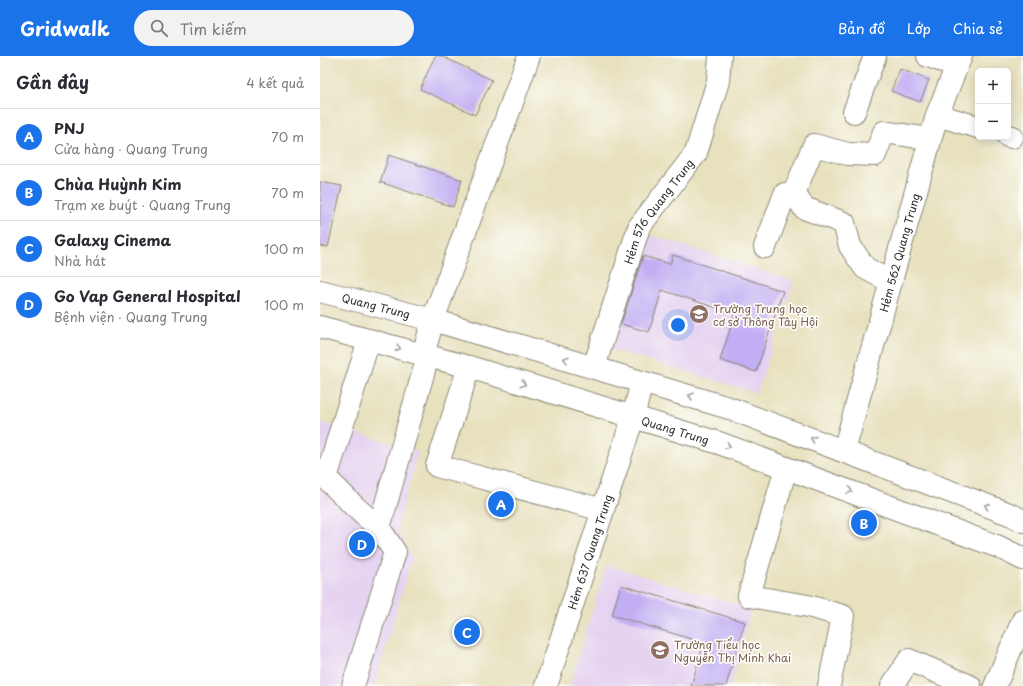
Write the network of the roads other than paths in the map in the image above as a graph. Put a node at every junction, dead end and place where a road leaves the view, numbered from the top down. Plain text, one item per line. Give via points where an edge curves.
1 (529, 56) edge
2 (720, 56) edge
3 (875, 56) edge
4 (928, 56) edge
5 (959, 61) edge
6 (854, 112) dead end
7 (937, 115) junction
8 (975, 126) edge
9 (930, 139) junction
10 (794, 193) junction
11 (765, 247) dead end
12 (891, 282) junction
13 (320, 291) edge
14 (433, 320) junction
15 (320, 326) edge
16 (369, 340) junction
17 (425, 355) junction
18 (469, 367) junction
19 (594, 367) junction
20 (642, 382) junction
21 (633, 417) junction
22 (844, 451) junction
23 (786, 468) junction
24 (323, 477) edge
25 (603, 510) junction
26 (1023, 521) edge
27 (379, 528) junction
28 (1023, 559) edge
29 (1023, 620) edge
30 (353, 686) edge
31 (546, 686) edge
32 (829, 686) edge
33 (892, 686) edge
34 (970, 686) edge
35 (995, 686) edge

1 - 14 main road
2 - 19 main road, Hẻm 576 Quang Trung via 718,82 696,153 639,227
3 - 6 main road
4 - 5 main road
5 - 7 main road, Hẻm 562 Quang Trung
7 - 8 main road
7 - 9 main road, Hẻm 562 Quang Trung
9 - 10 main road via 884,132 875,155 848,154 814,145
9 - 12 main road, Hẻm 562 Quang Trung
10 - 11 main road via 785,194
10 - 12 main road via 804,208 844,223 850,246 865,268
12 - 22 main road, Hẻm 562 Quang Trung
13 - 14 main road, Quang Trung
14 - 17 main road
19 -> 14 main road, Quang Trung
15 - 16 main road, Quang Trung
16 -> 17 main road, Quang Trung
16 - 24 main road
17 - 18 main road, Quang Trung
17 - 27 main road
18 -> 21 main road, Quang Trung
18 - 25 main road via 437,466
19 - 20 main road, Quang Trung
20 - 21 main road, Hẻm 637 Quang Trung
22 -> 20 main road, Quang Trung via 730,408
21 -> 23 main road, Quang Trung via 719,443
21 - 25 main road, Hẻm 637 Quang Trung
26 -> 22 main road, Quang Trung
23 -> 28 main road, Quang Trung via 999,547
23 - 32 main road via 749,596 808,606 843,616
24 - 27 main road
25 - 31 main road, Hẻm 637 Quang Trung
27 - 30 main road via 395,552
29 - 35 main road
33 - 34 main road via 910,660

